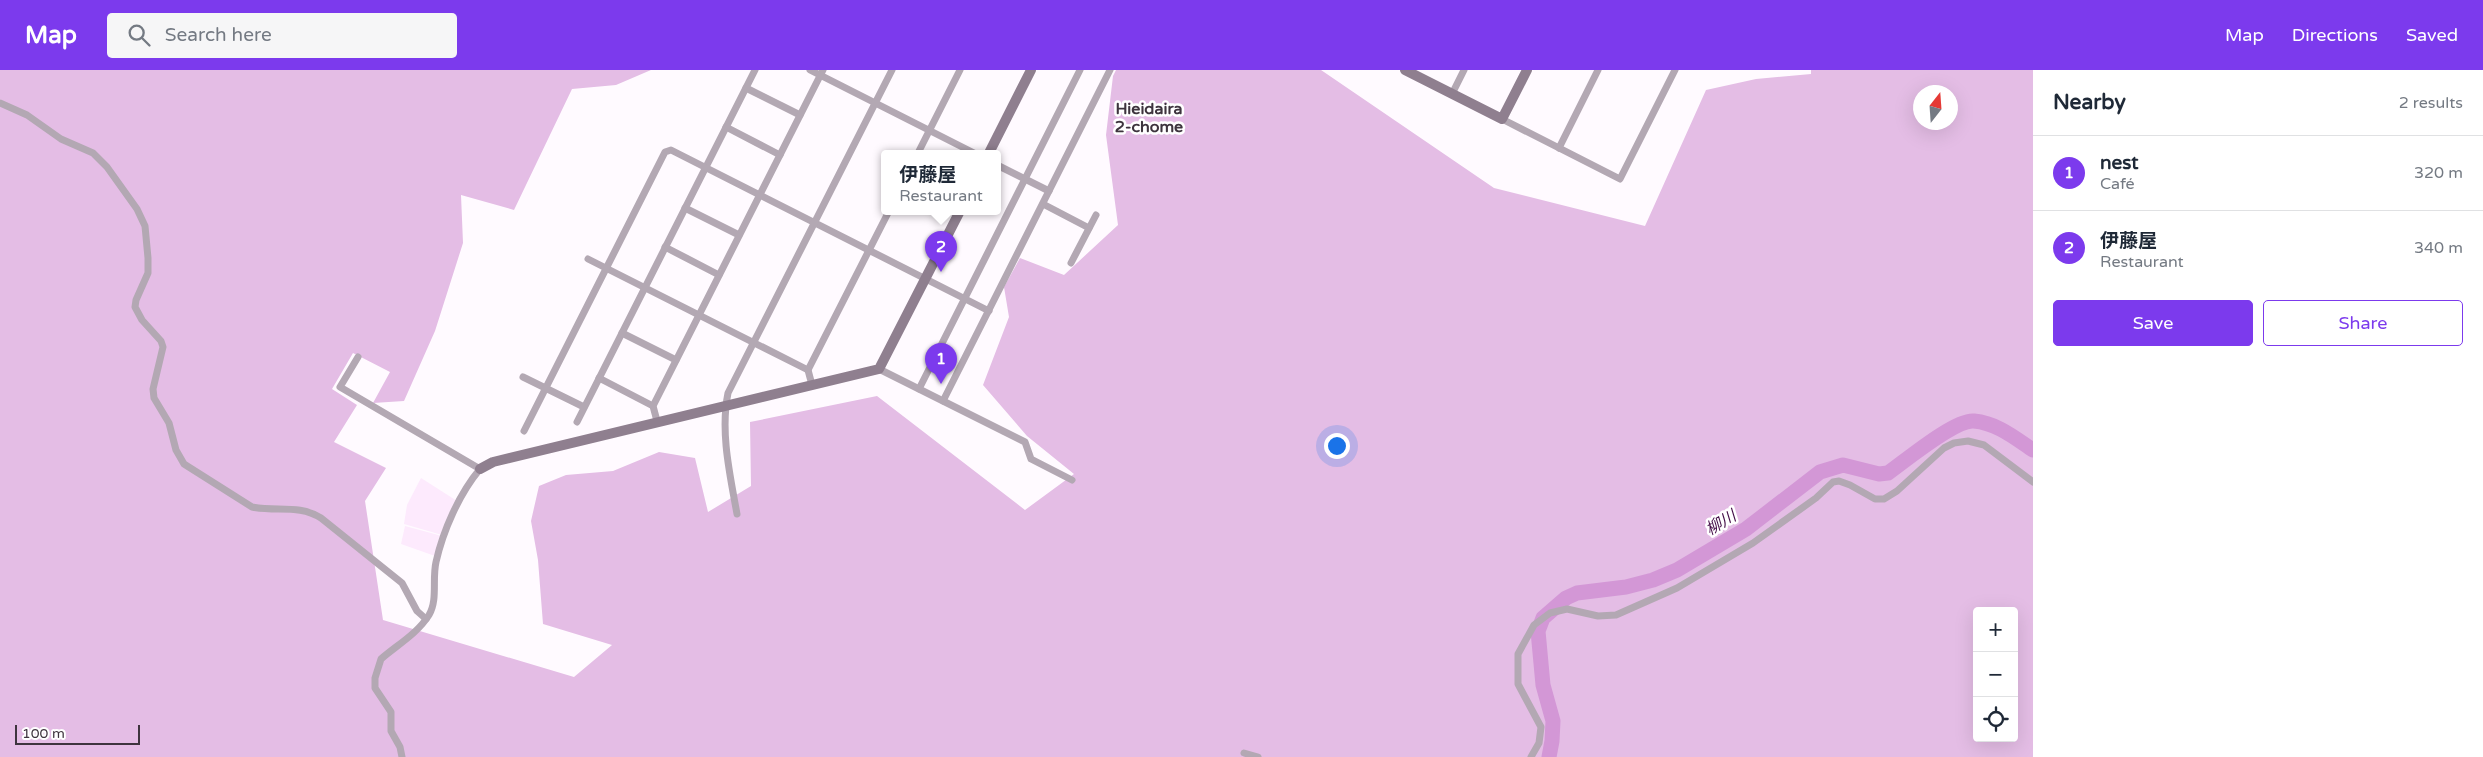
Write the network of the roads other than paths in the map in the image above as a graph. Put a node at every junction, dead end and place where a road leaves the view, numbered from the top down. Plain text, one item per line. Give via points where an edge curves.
1 (755, 70) edge
2 (810, 70) edge
3 (892, 70) edge
4 (960, 70) edge
5 (1031, 70) edge
6 (1080, 70) edge
7 (1109, 70) edge
8 (1406, 70) edge
9 (1464, 70) edge
10 (1527, 70) edge
11 (1598, 70) edge
12 (1675, 70) edge
13 (822, 73) edge
14 (746, 88) junction
15 (1452, 94) junction
16 (0, 103) edge
17 (875, 103) junction
18 (800, 115) junction
19 (1502, 119) junction
20 (726, 128) junction
21 (929, 130) junction
22 (1559, 148) junction
23 (919, 150) edge
24 (968, 150) edge
25 (991, 150) edge
26 (780, 155) junction
27 (1001, 167) edge
28 (705, 168) junction
29 (1025, 179) junction
30 (1049, 191) junction
31 (760, 195) junction
32 (1043, 204) junction
33 (685, 208) junction
34 (886, 215) edge
35 (958, 215) edge
36 (1096, 215) dead end
37 (814, 223) junction
38 (1089, 228) junction
39 (739, 235) junction
40 (665, 248) junction
41 (869, 250) junction
42 (588, 259) dead end
43 (1071, 263) dead end
44 (606, 268) junction
45 (719, 275) junction
46 (925, 279) junction
47 (645, 288) junction
48 (965, 299) junction
49 (989, 311) junction
50 (699, 315) junction
51 (622, 333) junction
52 (754, 342) junction
53 (358, 357) dead end
54 (676, 360) junction
55 (880, 369) junction
56 (808, 370) junction
57 (523, 376) dead end
58 (599, 378) junction
59 (812, 385) junction
60 (546, 388) junction
61 (920, 389) junction
62 (944, 401) junction
63 (725, 405) junction
64 (653, 406) junction
65 (584, 407) junction
66 (657, 421) junction
67 (577, 422) dead end
68 (524, 431) dead end
69 (480, 469) junction
70 (1072, 480) dead end
71 (2033, 482) edge
72 (737, 514) dead end
73 (426, 619) junction
74 (1244, 753) dead end
75 (402, 757) edge
76 (1258, 757) edge
77 (1531, 757) edge

1 - 14 street
2 - 13 street
3 - 17 street
4 - 21 street
5 - 25 street
6 - 29 street
7 - 30 street
8 - 15 street
9 - 15 street
10 - 19 street
11 - 22 street
12 - 22 street via 1620,179
13 - 17 street
13 - 18 street
14 - 18 street
14 - 20 street
15 - 19 street
16 - 73 street via 27,115 67,142 93,153 137,209 145,226 148,273 136,307 163,347 154,398 169,423 176,450 184,464 252,507 312,512 402,583 417,611
17 - 21 street
17 - 37 street
18 - 26 street
19 - 22 street
20 - 26 street
20 - 28 street
21 - 23 street
21 - 24 street
26 - 31 street
27 - 29 street
28 - 31 street
28 - 33 street
28 - 44 street via 671,150 665,152
29 - 30 street
29 - 48 street
30 - 32 street
31 - 37 street
31 - 39 street
32 - 38 street
32 - 49 street
33 - 39 street
33 - 40 street
34 - 41 street
35 - 46 street
36 - 38 street
37 - 41 street
37 - 52 street
38 - 43 street
39 - 45 street
40 - 45 street
40 - 47 street
41 - 46 street
41 - 56 street
42 - 44 street
44 - 47 street
44 - 60 street
45 - 50 street
46 - 48 street
46 - 55 street
47 - 50 street
47 - 51 street
48 - 49 street
48 - 61 street
49 - 62 street
50 - 52 street
50 - 54 street
51 - 54 street
51 - 58 street
52 - 56 street
52 - 63 street
53 - 69 street via 340,388
54 - 64 street
55 - 59 street
55 - 61 street
56 - 59 street
57 - 60 street
58 - 64 street
58 - 65 street
59 - 63 street
60 - 65 street
60 - 68 street
61 - 62 street
62 - 70 street via 1025,442 1031,459
63 - 66 street
63 - 72 street via 728,464
64 - 66 street
65 - 67 street
66 - 69 street via 493,462
69 - 73 street via 454,511 441,544 434,575 433,606
71 - 77 street via 1984,445 1954,443 1884,499 1874,499 1839,481 1829,484 1816,498 1753,544 1677,588 1616,615 1598,616 1567,609 1550,613 1534,625 1518,654 1518,684 1541,727 1539,743
73 - 75 street via 418,630 381,659 374,678 378,695 391,712 391,731
74 - 76 street

